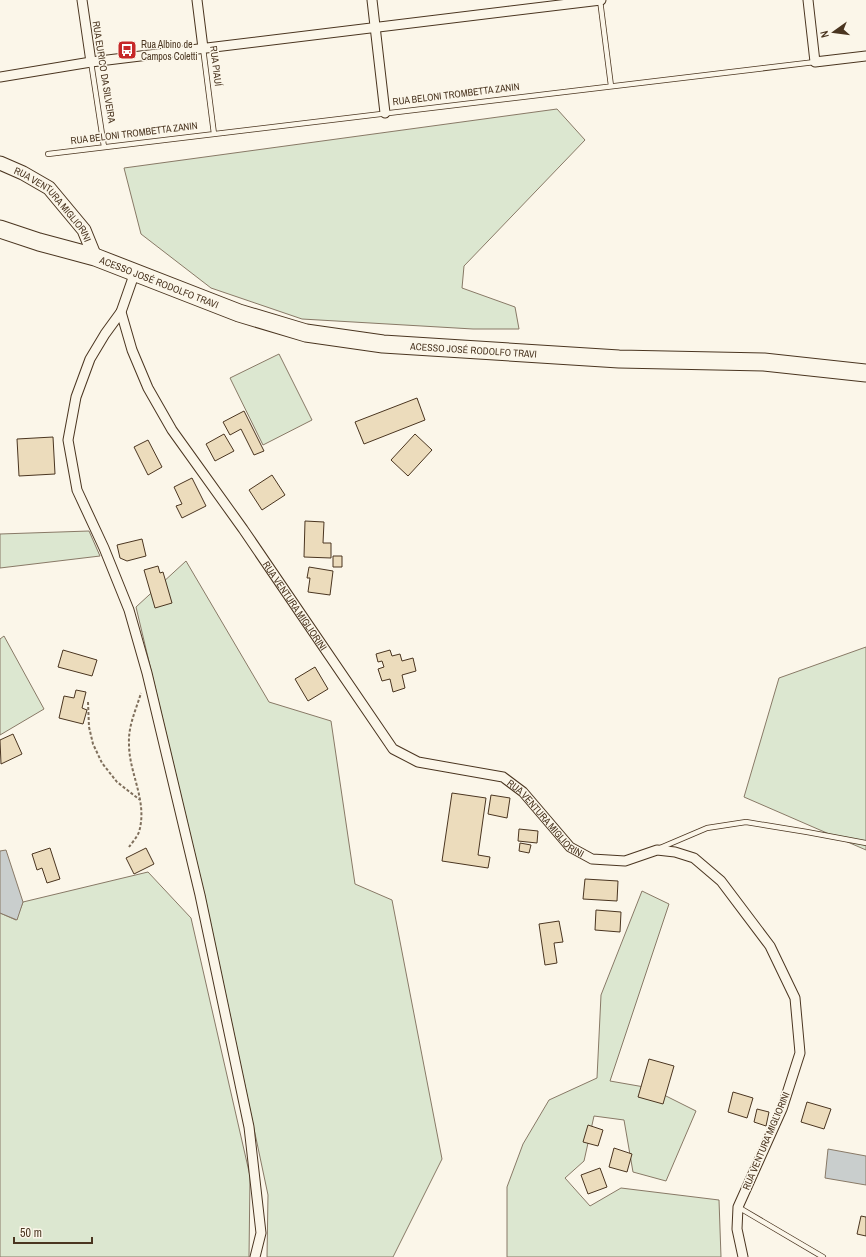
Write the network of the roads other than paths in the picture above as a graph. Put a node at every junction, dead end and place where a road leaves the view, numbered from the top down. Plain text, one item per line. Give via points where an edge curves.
1 (82, 0) edge
2 (197, 0) edge
3 (372, 0) edge
4 (600, 0) edge
5 (808, 0) edge
6 (375, 27) junction
7 (203, 48) junction
8 (866, 56) edge
9 (91, 62) junction
10 (815, 62) junction
11 (0, 77) edge
12 (611, 86) junction
13 (385, 113) junction
14 (214, 134) junction
15 (104, 147) junction
16 (48, 154) dead end
17 (0, 163) edge
18 (0, 229) edge
19 (95, 257) junction
20 (134, 272) junction
21 (121, 312) junction
22 (866, 373) edge
23 (866, 843) edge
24 (657, 850) junction
25 (738, 1207) junction
26 (256, 1257) edge
27 (743, 1257) edge
28 (824, 1257) edge

1 - 9 street, RUA EURICO DA SILVEIRA
2 - 7 street, RUA PIAUÍ
3 - 6 street
4 - 6 street
4 - 12 lane
5 - 10 street
6 - 7 street
6 - 13 street
7 - 9 street
7 - 14 lane, RUA PIAUÍ
8 - 10 street, RUA BELONI TROMBETTA ZANIN
9 - 11 street
9 - 15 lane, RUA EURICO DA SILVEIRA
10 - 12 lane, RUA BELONI TROMBETTA ZANIN
12 - 13 lane, RUA BELONI TROMBETTA ZANIN
13 - 14 lane, RUA BELONI TROMBETTA ZANIN
14 - 15 lane, RUA BELONI TROMBETTA ZANIN
15 - 16 lane, RUA BELONI TROMBETTA ZANIN
17 - 19 street, RUA VENTURA MIGLIORINI via 49,188 84,230
18 - 19 highway, ACESSO JOSÉ RODOLFO TRAVI
19 - 20 highway, ACESSO JOSÉ RODOLFO TRAVI
20 - 21 street
20 - 22 highway, ACESSO JOSÉ RODOLFO TRAVI via 239,313 306,333 383,344 619,359 764,362
21 - 24 street, RUA VENTURA MIGLIORINI via 132,350 148,388 172,430 243,529 392,749 418,762 503,777 523,792 570,847 592,859 625,861
21 - 26 street via 90,359 76,397 68,440 77,490 129,610 147,673 200,895 249,1128 261,1234
23 - 24 lane via 746,822 708,828
24 - 25 street, RUA VENTURA MIGLIORINI via 694,858 721,881 770,946 795,998 800,1053 782,1109
25 - 27 street, RUA VENTURA MIGLIORINI via 737,1229
25 - 28 lane

